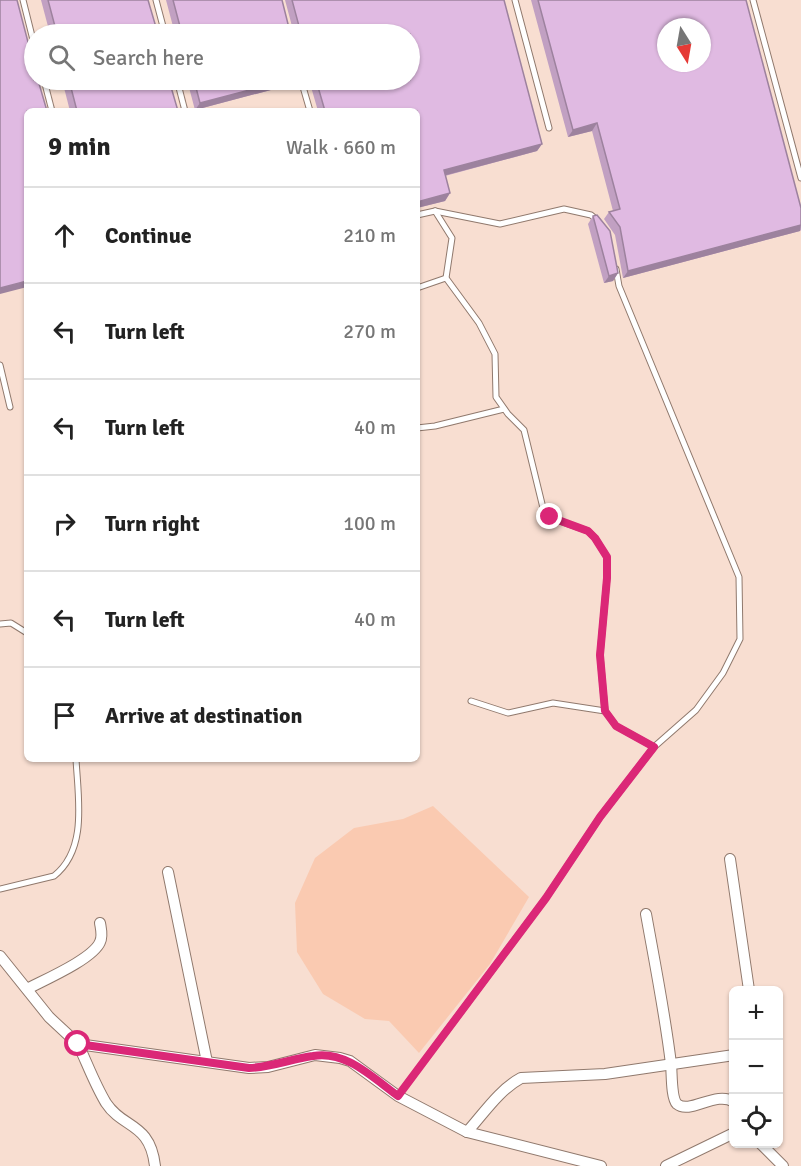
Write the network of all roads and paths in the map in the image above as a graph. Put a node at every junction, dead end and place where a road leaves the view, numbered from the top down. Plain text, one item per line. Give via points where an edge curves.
1 (23, 0) edge
2 (156, 0) edge
3 (515, 0) edge
4 (753, 0) edge
5 (29, 24) edge
6 (162, 24) edge
7 (47, 90) edge
8 (180, 90) edge
9 (304, 90) edge
10 (51, 108) edge
11 (184, 108) edge
12 (309, 108) edge
13 (549, 128) dead end
14 (801, 178) edge
15 (435, 211) junction
16 (420, 214) edge
17 (601, 223) edge
18 (614, 258) edge
19 (446, 278) junction
20 (420, 287) edge
21 (0, 365) edge
22 (10, 407) dead end
23 (504, 409) junction
24 (420, 428) edge
25 (0, 624) edge
26 (24, 631) edge
27 (471, 701) dead end
28 (605, 711) junction
29 (654, 747) junction
30 (76, 762) edge
31 (730, 860) dead end
32 (168, 872) dead end
33 (0, 889) edge
34 (646, 914) dead end
35 (100, 923) dead end
36 (0, 956) edge
37 (748, 986) edge
38 (27, 989) junction
39 (78, 1044) junction
40 (729, 1056) edge
41 (207, 1062) junction
42 (672, 1065) junction
43 (398, 1096) junction
44 (729, 1099) edge
45 (467, 1132) junction
46 (729, 1135) edge
47 (766, 1148) edge
48 (155, 1166) edge
49 (601, 1166) edge
50 (666, 1166) edge
51 (783, 1166) edge

1 - 5 lane
2 - 6 lane
3 - 13 lane
4 - 14 lane
7 - 10 lane
8 - 11 lane
9 - 12 lane
15 - 16 lane
15 - 17 lane via 500,224 564,209 591,215
15 - 19 lane via 452,238
18 - 29 lane via 619,286 739,577 740,639 723,673 696,710
19 - 20 lane
19 - 23 lane via 479,323 495,354 496,397
21 - 22 lane
23 - 24 lane
23 - 28 lane via 524,430 544,512 588,531 607,557 600,655
25 - 26 lane via 11,623
27 - 28 lane via 508,713 553,703
28 - 29 lane via 616,726
29 - 43 lane
30 - 33 lane via 78,819 72,856 54,876
31 - 37 street
32 - 41 street
34 - 42 street
35 - 38 street via 100,944 78,963
36 - 38 street
38 - 39 street
39 - 41 street
39 - 48 street via 107,1105 141,1131 154,1153
40 - 42 street
41 - 43 street via 249,1068 315,1055 340,1058
42 - 44 street via 674,1100 678,1105 685,1108 713,1099
42 - 45 street via 605,1074 521,1078 510,1084
43 - 45 street
45 - 49 street
46 - 50 street
47 - 51 street

